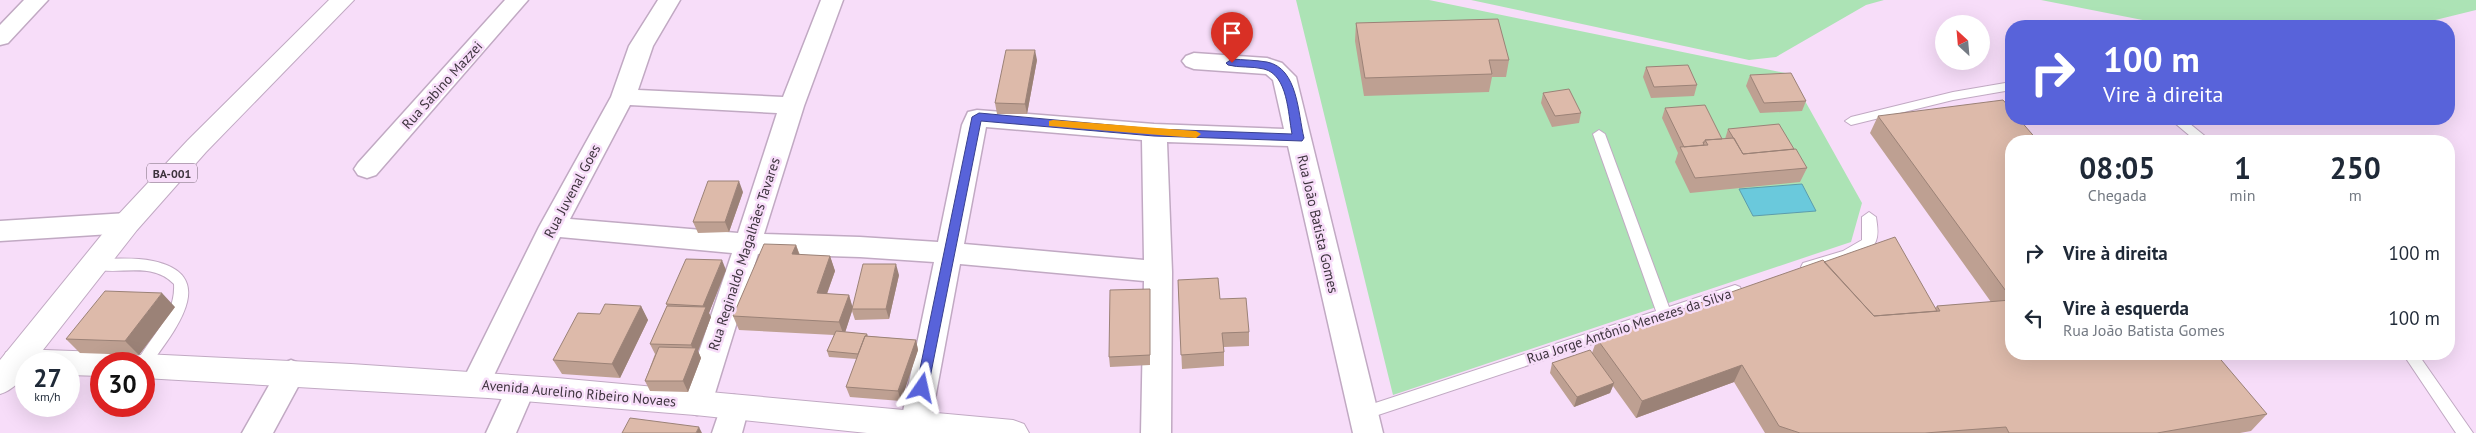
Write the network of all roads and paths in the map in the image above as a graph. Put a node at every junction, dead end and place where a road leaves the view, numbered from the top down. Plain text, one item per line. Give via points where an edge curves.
1 (37, 0) edge
2 (341, 0) edge
3 (516, 0) edge
4 (669, 0) edge
5 (832, 0) edge
6 (0, 38) edge
7 (1194, 60) dead end
8 (2005, 87) edge
9 (623, 97) junction
10 (792, 106) junction
11 (1852, 120) dead end
12 (2184, 125) edge
13 (1154, 133) junction
14 (1599, 134) dead end
15 (2196, 135) edge
16 (1298, 138) junction
17 (366, 169) dead end
18 (1869, 217) dead end
19 (127, 223) junction
20 (552, 227) junction
21 (0, 231) edge
22 (747, 244) junction
23 (947, 253) junction
24 (95, 264) junction
25 (1794, 271) edge
26 (1158, 272) junction
27 (1748, 287) edge
28 (1665, 315) junction
29 (151, 352) edge
30 (2414, 360) edge
31 (90, 365) edge
32 (155, 366) edge
33 (9, 372) edge
34 (291, 372) junction
35 (476, 384) junction
36 (520, 389) junction
37 (697, 402) junction
38 (731, 420) edge
39 (1365, 423) edge
40 (915, 426) junction
41 (257, 433) edge
42 (501, 433) edge
43 (1013, 433) edge
44 (1156, 433) edge
45 (2465, 433) edge

1 - 6 street
2 - 19 street, BA-001 via 197,146
3 - 17 street, Rua Sabino Mazzei
4 - 9 street, Rua Juvenal Goes via 641,46
5 - 10 street, Rua Reginaldo Magalhães Tavares
7 - 16 street, Rua João Batista Gomes via 1266,66 1280,73 1287,86
8 - 11 lane
9 - 10 street
9 - 20 street, Rua Juvenal Goes
10 - 22 street, Rua Reginaldo Magalhães Tavares
12 - 15 lane
13 - 16 street
13 - 23 street via 978,118
13 - 26 street
14 - 28 lane
16 - 39 street, Rua João Batista Gomes
18 - 25 lane via 1872,231 1868,243 1858,250
19 - 21 street
19 - 24 street, BA-001
20 - 22 street
20 - 35 street, Rua Juvenal Goes
22 - 23 street
22 - 37 street, Rua Reginaldo Magalhães Tavares
23 - 26 street
23 - 40 street
24 - 29 lane via 152,266 170,272 182,282 182,298 176,312
24 - 33 street, BA-001
26 - 44 street
27 - 28 lane, Rua Jorge Antônio Menezes da Silva
28 - 39 lane, Rua Jorge Antônio Menezes da Silva
30 - 45 lane
31 - 33 street
32 - 34 street, Avenida Aurelino Ribeiro Novaes
34 - 35 street, Avenida Aurelino Ribeiro Novaes
34 - 41 street
35 - 36 street, Avenida Aurelino Ribeiro Novaes
36 - 37 street, Avenida Aurelino Ribeiro Novaes
36 - 42 street
37 - 38 street, Avenida Aurelino Ribeiro Novaes
38 - 40 street, Avenida Aurelino Ribeiro Novaes
40 - 43 street, Avenida Aurelino Ribeiro Novaes

